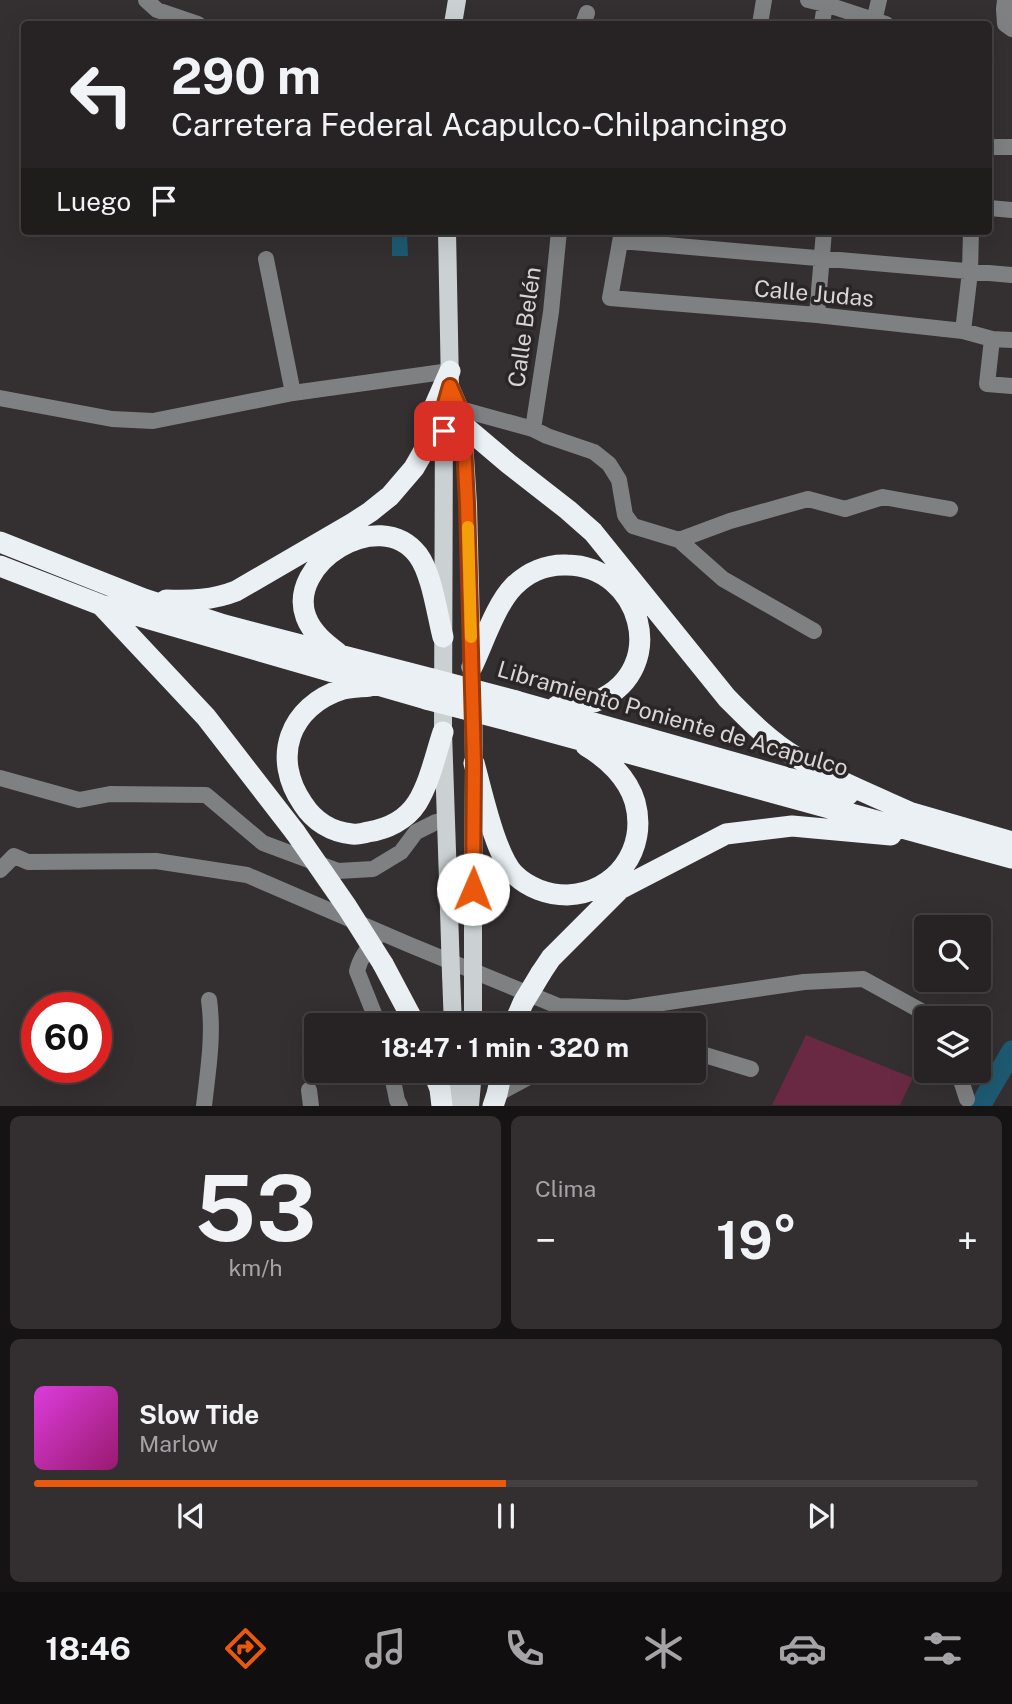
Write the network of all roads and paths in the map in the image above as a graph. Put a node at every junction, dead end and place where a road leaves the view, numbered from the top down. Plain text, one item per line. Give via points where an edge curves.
1 (146, 0) edge
2 (457, 0) edge
3 (764, 0) edge
4 (808, 0) edge
5 (879, 0) edge
6 (1005, 0) edge
7 (825, 4) junction
8 (189, 21) edge
9 (454, 21) edge
10 (760, 21) edge
11 (822, 21) edge
12 (874, 21) edge
13 (880, 21) edge
14 (1012, 29) edge
15 (992, 147) edge
16 (1012, 148) edge
17 (992, 208) edge
18 (1012, 210) edge
19 (447, 235) edge
20 (559, 235) edge
21 (824, 235) edge
22 (971, 235) edge
23 (622, 236) edge
24 (821, 258) junction
25 (267, 259) dead end
26 (970, 272) junction
27 (1012, 275) edge
28 (817, 315) junction
29 (963, 331) junction
30 (992, 339) junction
31 (1012, 340) edge
32 (450, 379) junction
33 (1012, 386) edge
34 (293, 393) junction
35 (0, 398) edge
36 (462, 417) junction
37 (533, 429) junction
38 (950, 509) dead end
39 (679, 540) junction
40 (0, 542) edge
41 (0, 566) edge
42 (144, 599) junction
43 (101, 605) junction
44 (814, 631) dead end
45 (443, 637) junction
46 (342, 657) junction
47 (472, 667) junction
48 (382, 686) junction
49 (429, 689) junction
50 (538, 706) junction
51 (514, 711) junction
52 (443, 732) junction
53 (569, 737) junction
54 (474, 763) junction
55 (0, 778) edge
56 (914, 814) junction
57 (446, 820) junction
58 (949, 840) junction
59 (1007, 848) edge
60 (0, 870) edge
61 (380, 933) junction
62 (209, 1000) dead end
63 (914, 1007) edge
64 (374, 1013) edge
65 (409, 1013) edge
66 (452, 1013) edge
67 (473, 1013) edge
68 (519, 1013) edge
69 (706, 1055) edge
70 (751, 1069) dead end
71 (393, 1083) edge
72 (438, 1083) edge
73 (458, 1083) edge
74 (472, 1083) edge
75 (520, 1083) edge
76 (962, 1083) edge
77 (967, 1099) dead end
78 (495, 1100) edge
79 (204, 1105) edge
80 (400, 1105) edge
81 (442, 1105) edge
82 (460, 1105) edge
83 (470, 1105) edge

1 - 8 street via 156,10
2 - 9 main road
3 - 10 street
4 - 7 street
5 - 13 street
6 - 14 street via 1005,24
7 - 11 street
7 - 12 street
15 - 16 street
17 - 18 street
19 - 32 main road
20 - 37 street, Calle Belén
21 - 24 street
22 - 26 street
23 - 24 street
23 - 28 street, Calle Judas via 610,298
24 - 26 street
24 - 28 street
25 - 34 street
26 - 27 street
26 - 29 street
28 - 29 street, Calle Judas
29 - 30 street, Calle Judas
30 - 31 street, Calle Judas
30 - 33 street via 987,384
32 - 34 street
32 - 36 main road
32 - 42 highway via 435,405 430,437 421,456 399,486 370,512 236,591 204,600
32 - 45 main road via 444,407
34 - 35 street via 153,421 112,419
36 - 37 street
36 - 47 main road
36 - 56 highway via 509,464 593,532 745,717 795,756
37 - 39 street via 603,458 619,480 625,515 633,526
38 - 39 street via 883,497 845,509 808,499
39 - 44 street via 723,579
40 - 42 highway, Libramiento Poniente de Acapulco
41 - 43 highway, Libramiento Poniente de Acapulco
42 - 46 highway, Libramiento Poniente de Acapulco
43 - 48 highway, Libramiento Poniente de Acapulco
43 - 65 highway, bridge via 206,717 295,832 347,906
45 - 46 highway via 428,574 419,556 397,538 367,536 324,560 305,589 309,624
45 - 52 main road
46 - 49 highway, Libramiento Poniente de Acapulco
47 - 50 highway via 503,600 522,579 560,565 583,567 606,577 624,593 638,620 639,653 631,672 598,701
47 - 54 main road
48 - 49 highway, Libramiento Poniente de Acapulco
48 - 52 highway via 345,688 326,696 304,712 292,731 289,776 310,815 324,826 352,834 398,822 416,805 426,786
49 - 51 highway, Libramiento Poniente de Acapulco, bridge
50 - 51 highway, Libramiento Poniente de Acapulco
50 - 56 highway, Libramiento Poniente de Acapulco
51 - 53 highway, Libramiento Poniente de Acapulco
52 - 57 main road
53 - 54 highway via 603,756 622,778 634,799 638,823 634,848 622,869 604,885 581,894 556,895 533,888 513,873 500,852
53 - 58 highway, Libramiento Poniente de Acapulco
54 - 67 main road, bridge
55 - 57 street via 79,800 110,794 206,795 263,843 338,871 373,869 401,852 416,832
56 - 59 highway, Libramiento Poniente de Acapulco
57 - 66 main road, bridge
58 - 59 highway, Libramiento Poniente de Acapulco
58 - 68 highway, bridge via 792,827 726,834 620,889 551,958
60 - 61 street via 14,856 28,862 156,861 247,875
61 - 63 street via 558,1006 628,1008 804,982 863,979
61 - 64 street via 357,971
62 - 79 street via 211,1054
69 - 70 street
71 - 80 street
72 - 81 highway
73 - 82 main road
74 - 83 main road
75 - 78 street
76 - 77 street

